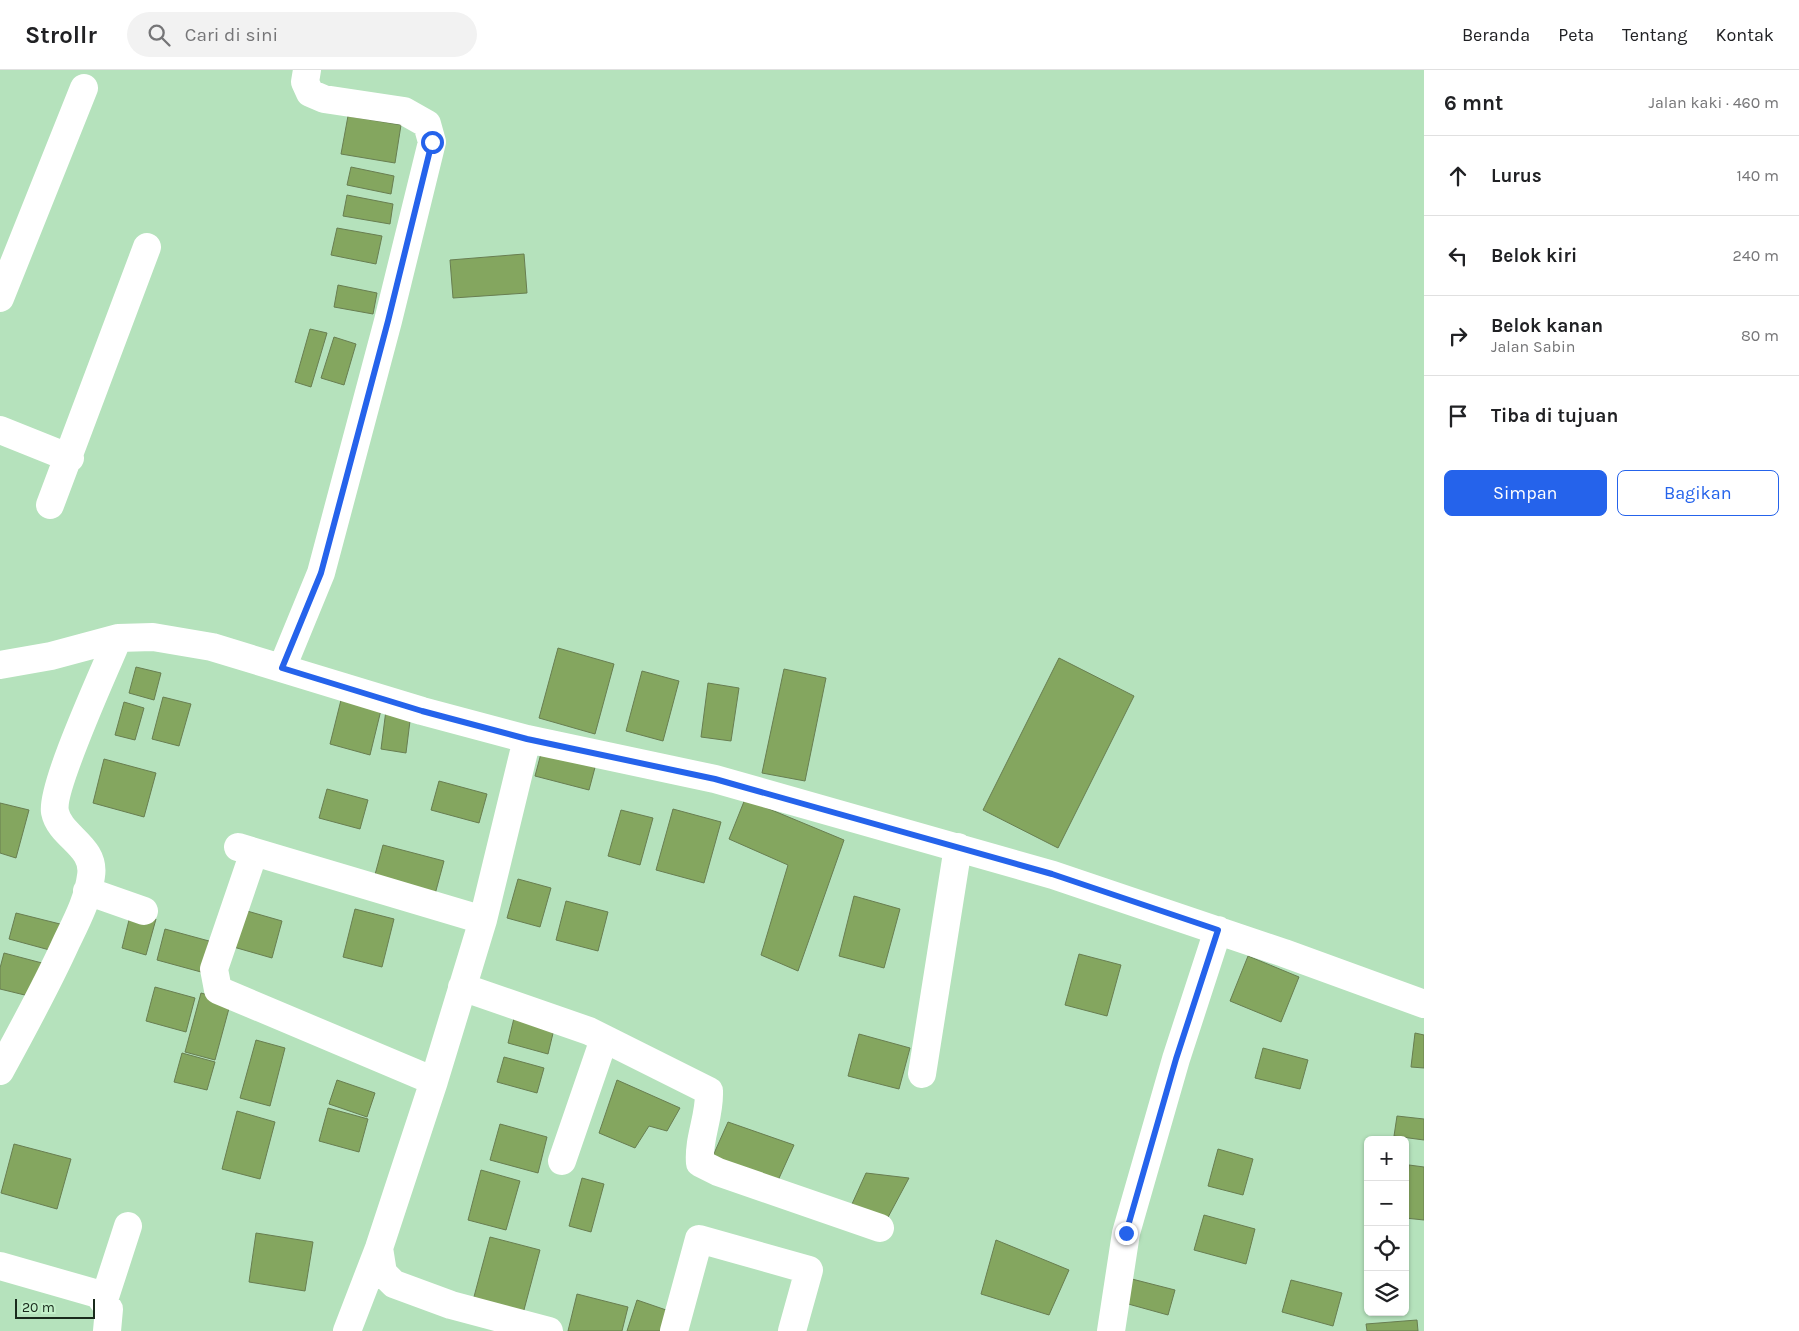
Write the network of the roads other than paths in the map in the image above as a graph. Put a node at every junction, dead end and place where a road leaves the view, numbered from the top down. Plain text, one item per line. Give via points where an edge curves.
1 (307, 70) edge
2 (84, 88) dead end
3 (147, 247) dead end
4 (0, 298) edge
5 (0, 430) edge
6 (70, 458) junction
7 (50, 505) dead end
8 (118, 638) junction
9 (0, 665) edge
10 (282, 668) junction
11 (527, 739) junction
12 (958, 848) junction
13 (87, 891) junction
14 (144, 911) dead end
15 (483, 920) junction
16 (1218, 930) junction
17 (462, 987) junction
18 (1424, 1004) edge
19 (604, 1039) junction
20 (0, 1071) edge
21 (922, 1074) dead end
22 (434, 1081) junction
23 (562, 1161) dead end
24 (128, 1226) dead end
25 (880, 1228) dead end
26 (379, 1248) junction
27 (0, 1266) edge
28 (104, 1300) junction
29 (107, 1331) edge
30 (347, 1331) edge
31 (549, 1331) edge
32 (674, 1331) edge
33 (792, 1331) edge
34 (1111, 1331) edge

1 - 10 street via 305,82 310,93 324,99 404,111 427,124 432,142 321,573
2 - 4 street
3 - 6 street
5 - 6 street
6 - 7 street
8 - 9 street
8 - 10 street via 153,637 212,647
8 - 13 street via 55,796 55,813 64,828 86,851 92,874
10 - 11 street
11 - 12 street via 715,779
11 - 15 street
12 - 16 street via 1052,874
12 - 21 street
13 - 14 street
13 - 20 street via 83,907 43,993
15 - 17 street
15 - 22 street via 246,850 214,969 218,990
16 - 18 street
16 - 34 street via 1176,1059 1126,1233
17 - 19 street
17 - 22 street
19 - 23 street
19 - 25 street via 709,1092 710,1109 699,1146 700,1163
22 - 26 street
24 - 28 street
26 - 30 street
26 - 31 street via 383,1273 394,1284 451,1305
27 - 28 street via 98,1294
28 - 29 street via 109,1309
32 - 33 street via 699,1239 809,1270

